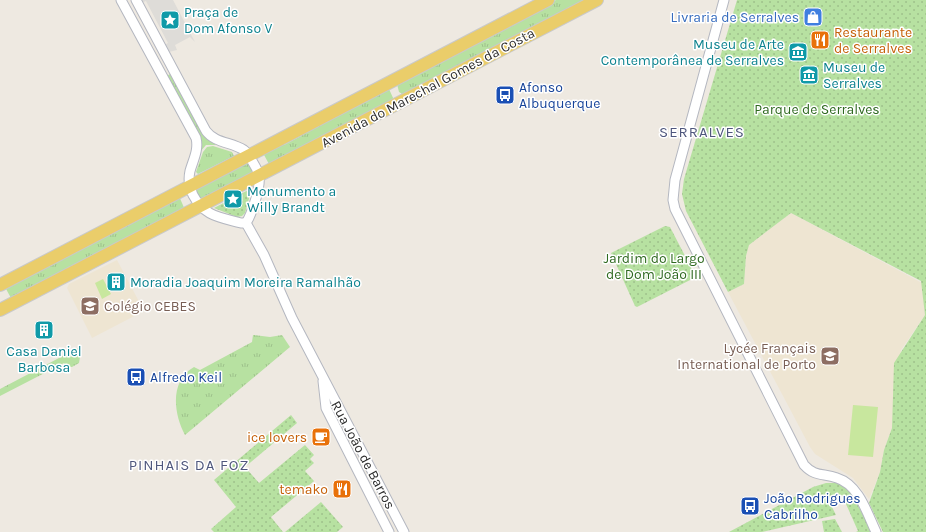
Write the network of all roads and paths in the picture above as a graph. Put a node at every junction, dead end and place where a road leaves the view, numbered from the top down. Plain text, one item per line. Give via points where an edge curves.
1 (121, 0) edge
2 (136, 0) edge
3 (548, 0) edge
4 (597, 0) edge
5 (724, 0) edge
6 (167, 60) junction
7 (156, 66) junction
8 (249, 156) junction
9 (259, 176) junction
10 (189, 186) junction
11 (199, 207) junction
12 (246, 223) junction
13 (0, 285) edge
14 (0, 310) edge
15 (323, 377) junction
16 (389, 532) edge
17 (404, 532) edge
18 (876, 532) edge

1 - 7 street
2 - 6 street
3 - 8 main road, Avenida do Marechal Gomes da Costa
4 - 9 main road, Avenida do Marechal Gomes da Costa
5 - 18 street via 673,194 675,209 804,465 813,473 840,479 853,487
6 - 7 street
6 - 8 street via 209,135 244,150
7 - 10 street via 196,138
8 - 9 street
8 - 10 main road, Avenida do Marechal Gomes da Costa
9 - 11 main road, Avenida do Marechal Gomes da Costa
9 - 12 street via 257,194
10 - 11 street
10 - 13 main road, Avenida do Marechal Gomes da Costa
11 - 12 street via 210,214
11 - 14 main road, Avenida do Marechal Gomes da Costa
12 - 15 street, Rua João de Barros
15 - 16 street, Rua João de Barros via 326,408
15 - 17 street, Rua João de Barros

